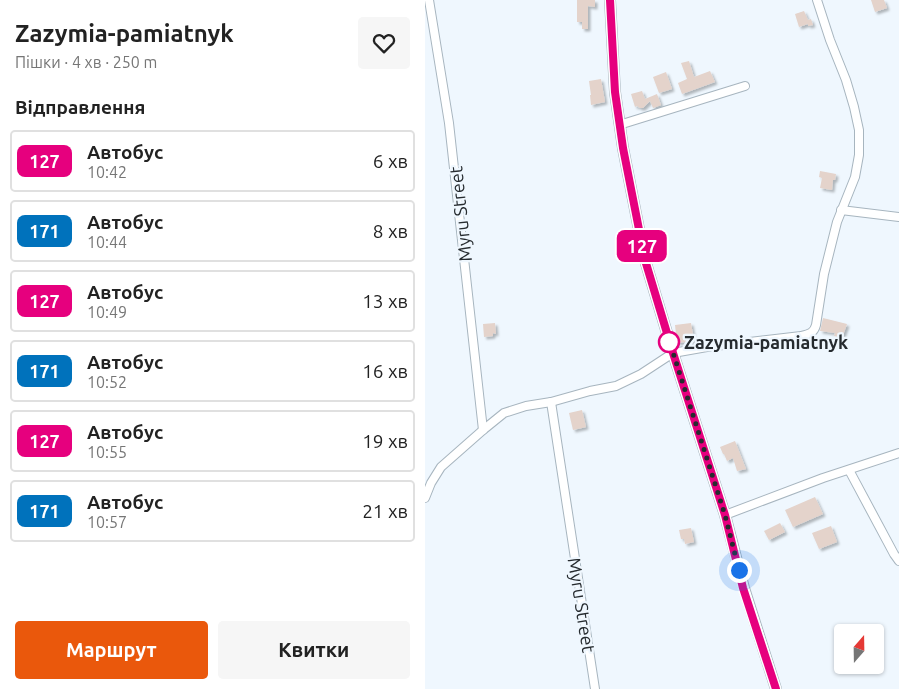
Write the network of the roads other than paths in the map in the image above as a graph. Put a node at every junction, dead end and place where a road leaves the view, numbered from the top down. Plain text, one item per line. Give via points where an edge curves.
1 (429, 0) edge
2 (610, 0) edge
3 (817, 0) edge
4 (745, 86) dead end
5 (619, 125) junction
6 (841, 210) junction
7 (899, 217) edge
8 (673, 353) junction
9 (551, 402) junction
10 (483, 430) junction
11 (899, 453) edge
12 (849, 470) junction
13 (425, 498) edge
14 (725, 515) junction
15 (899, 561) edge
16 (595, 689) edge
17 (771, 689) edge
18 (776, 689) edge

1 - 10 street, Myru Street via 449,123
2 - 5 street
3 - 6 street via 846,80 859,130 855,177
4 - 5 street
5 - 8 street via 645,260
6 - 7 street
6 - 8 street via 813,332
8 - 9 street via 616,386
8 - 14 street
9 - 10 street via 504,414
9 - 16 street, Myru Street
10 - 13 street via 441,467
11 - 12 street
12 - 14 street
12 - 15 street
14 - 18 street via 743,588
17 - 18 street

